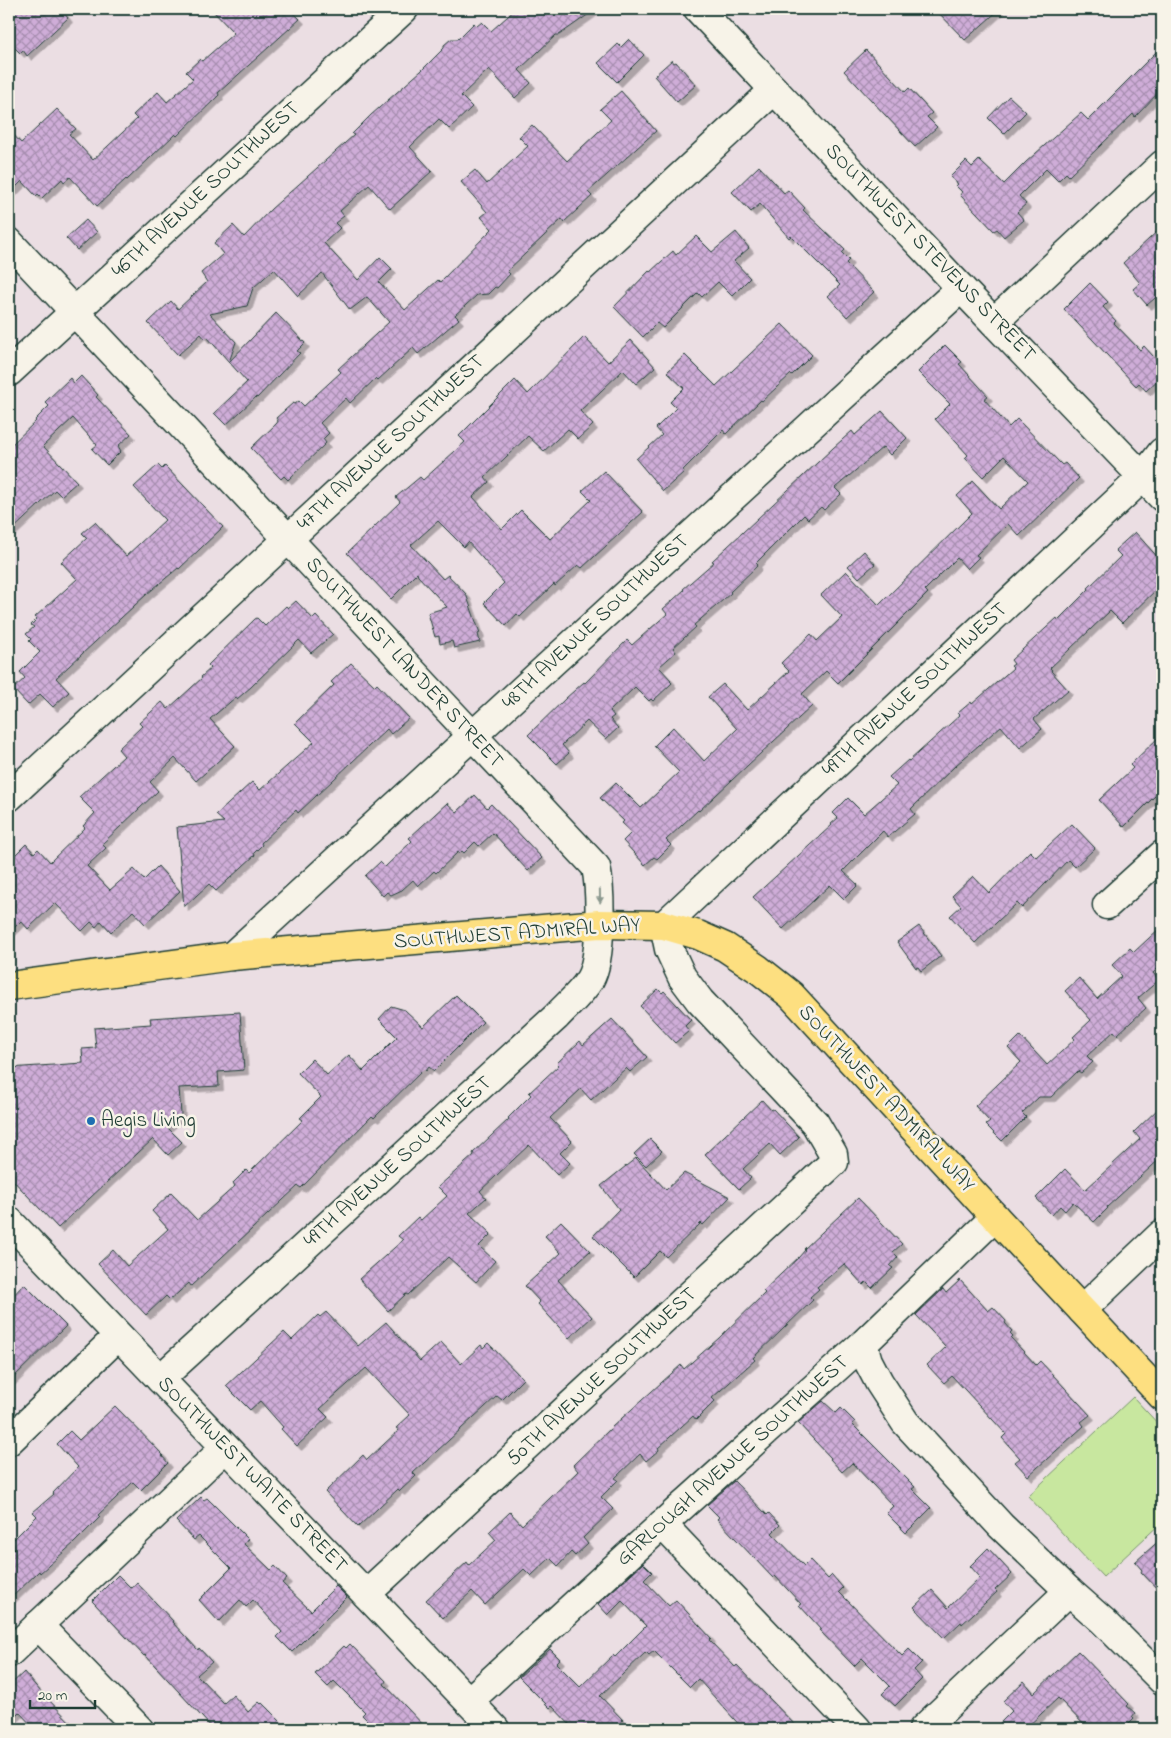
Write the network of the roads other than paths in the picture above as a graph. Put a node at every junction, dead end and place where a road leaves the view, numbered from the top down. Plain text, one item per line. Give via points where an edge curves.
1 (404, 9) edge
2 (698, 9) edge
3 (774, 90) junction
4 (1162, 165) edge
5 (9, 242) edge
6 (961, 288) junction
7 (75, 312) junction
8 (994, 322) junction
9 (9, 372) edge
10 (1162, 452) edge
11 (1143, 477) junction
12 (1162, 497) edge
13 (287, 539) junction
14 (472, 736) junction
15 (9, 797) edge
16 (1162, 855) edge
17 (1108, 905) dead end
18 (599, 924) junction
19 (664, 924) junction
20 (232, 956) junction
21 (9, 986) edge
22 (995, 1217) junction
23 (9, 1221) edge
24 (1162, 1234) edge
25 (1082, 1310) junction
26 (118, 1336) junction
27 (863, 1344) junction
28 (160, 1379) junction
29 (1162, 1396) edge
30 (9, 1441) edge
31 (225, 1448) junction
32 (662, 1524) junction
33 (1069, 1591) junction
34 (366, 1594) junction
35 (38, 1625) junction
36 (9, 1653) edge
37 (1162, 1680) edge
38 (469, 1702) junction
39 (139, 1729) edge
40 (495, 1729) edge
41 (857, 1729) edge
42 (923, 1729) edge

1 - 7 street, 46TH AVENUE SOUTHWEST
2 - 3 street, SOUTHWEST STEVENS STREET
3 - 6 street, SOUTHWEST STEVENS STREET
3 - 13 street, 47TH AVENUE SOUTHWEST
4 - 8 street
5 - 7 street, SOUTHWEST LANDER STREET
6 - 8 street, SOUTHWEST STEVENS STREET
6 - 14 street, 48TH AVENUE SOUTHWEST
7 - 9 street, 46TH AVENUE SOUTHWEST
7 - 13 street, SOUTHWEST LANDER STREET
8 - 11 street, SOUTHWEST STEVENS STREET
10 - 11 street, 49TH AVENUE SOUTHWEST
11 - 12 street, SOUTHWEST STEVENS STREET
11 - 19 street, 49TH AVENUE SOUTHWEST
13 - 14 street, SOUTHWEST LANDER STREET
13 - 15 street, 47TH AVENUE SOUTHWEST
14 -> 18 street, SOUTHWEST LANDER STREET via 596,867
14 - 20 street, 48TH AVENUE SOUTHWEST
16 - 17 street
18 - 19 main road, SOUTHWEST ADMIRAL WAY
18 - 20 main road, SOUTHWEST ADMIRAL WAY
18 - 28 street, 49TH AVENUE SOUTHWEST via 596,961 591,978 579,994
19 - 22 main road, SOUTHWEST ADMIRAL WAY via 725,947 791,995
19 - 34 street, 50TH AVENUE SOUTHWEST via 669,949 682,977 815,1123 833,1154 834,1162
20 - 21 main road, SOUTHWEST ADMIRAL WAY
22 - 25 main road, SOUTHWEST ADMIRAL WAY
22 - 27 street, GARLOUGH AVENUE SOUTHWEST
23 - 26 street, SOUTHWEST WAITE STREET
24 - 25 street
25 - 29 main road, SOUTHWEST ADMIRAL WAY
26 - 28 street, SOUTHWEST WAITE STREET
26 - 30 street
27 - 32 street, GARLOUGH AVENUE SOUTHWEST
27 - 33 street via 878,1382 905,1422 1001,1526
28 - 31 street, SOUTHWEST WAITE STREET
31 - 34 street, SOUTHWEST WAITE STREET
31 - 35 street
32 - 38 street, GARLOUGH AVENUE SOUTHWEST
32 - 41 street
33 - 37 street
33 - 42 street
34 - 38 street, SOUTHWEST WAITE STREET
35 - 36 street
35 - 39 street
38 - 40 street, SOUTHWEST WAITE STREET

